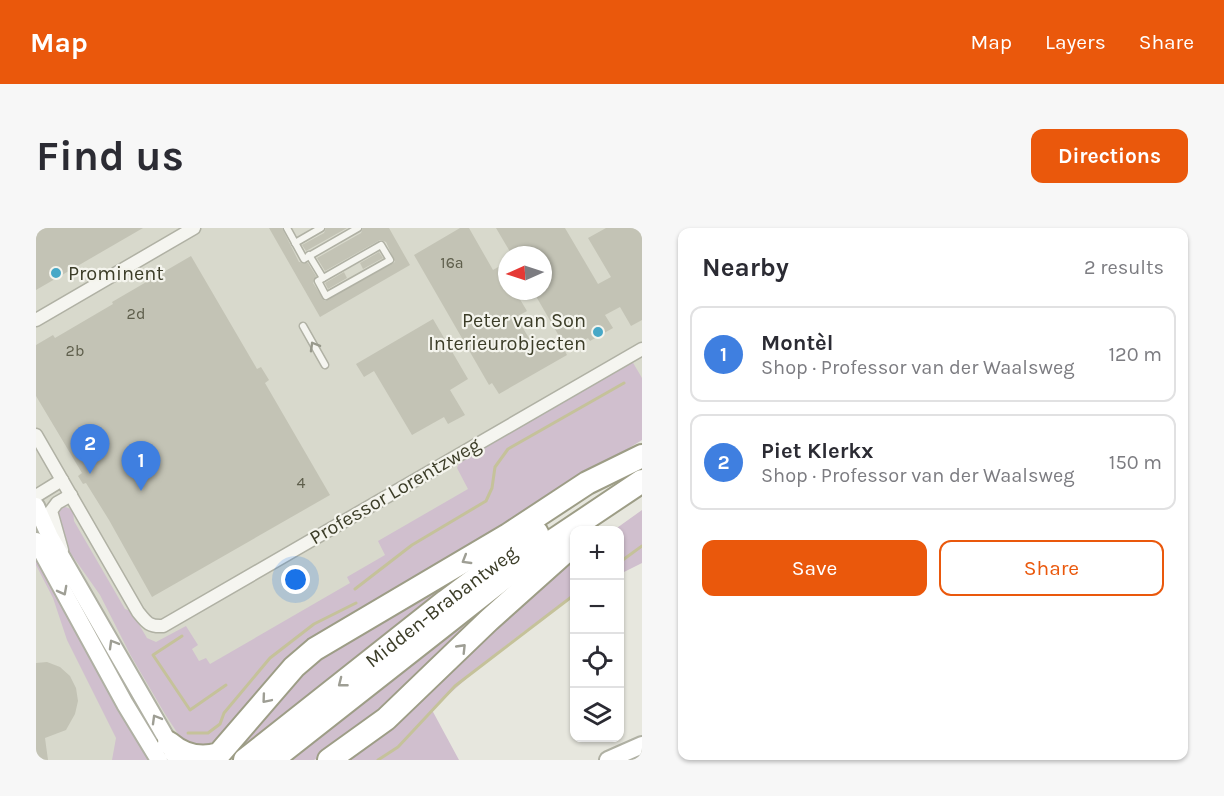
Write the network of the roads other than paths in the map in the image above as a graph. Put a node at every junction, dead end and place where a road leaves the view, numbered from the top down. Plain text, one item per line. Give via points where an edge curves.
1 (194, 228) edge
2 (287, 228) edge
3 (321, 228) edge
4 (358, 228) edge
5 (176, 232) edge
6 (295, 243) junction
7 (309, 255) junction
8 (323, 278) junction
9 (36, 320) edge
10 (303, 326) dead end
11 (642, 349) edge
12 (325, 365) dead end
13 (36, 435) edge
14 (642, 456) edge
15 (642, 460) edge
16 (62, 480) junction
17 (642, 481) edge
18 (642, 494) edge
19 (71, 495) junction
20 (36, 496) edge
21 (37, 512) edge
22 (599, 526) edge
23 (36, 541) edge
24 (570, 548) edge
25 (66, 563) junction
26 (243, 729) junction
27 (142, 735) junction
28 (642, 745) edge
29 (168, 754) edge
30 (152, 760) edge
31 (225, 760) edge
32 (245, 760) edge
33 (272, 760) edge
34 (329, 760) edge
35 (608, 760) edge

1 - 5 street
2 - 6 lane
3 - 6 lane
4 - 7 lane
5 - 9 street
6 - 7 lane via 304,258
7 - 8 lane
8 - 8 lane via 318,281 326,296 390,260 381,245
12 -> 10 lane
11 - 19 street, Professor Lorentzweg via 174,620 154,627 146,623
13 - 16 street
14 -> 26 highway via 587,483 508,535 315,649 294,667
15 -> 32 highway, Midden-Brabantweg via 472,581
16 - 19 street
16 - 20 street
17 - 33 highway, Midden-Brabantweg via 542,548
18 - 22 highway
19 - 25 street via 51,511
21 - 25 main road
23 -> 27 main road
34 -> 24 highway via 386,719
29 -> 25 main road
26 - 29 highway via 223,751 210,758
26 - 31 highway
27 - 29 main road
27 - 30 main road
28 - 35 main road

